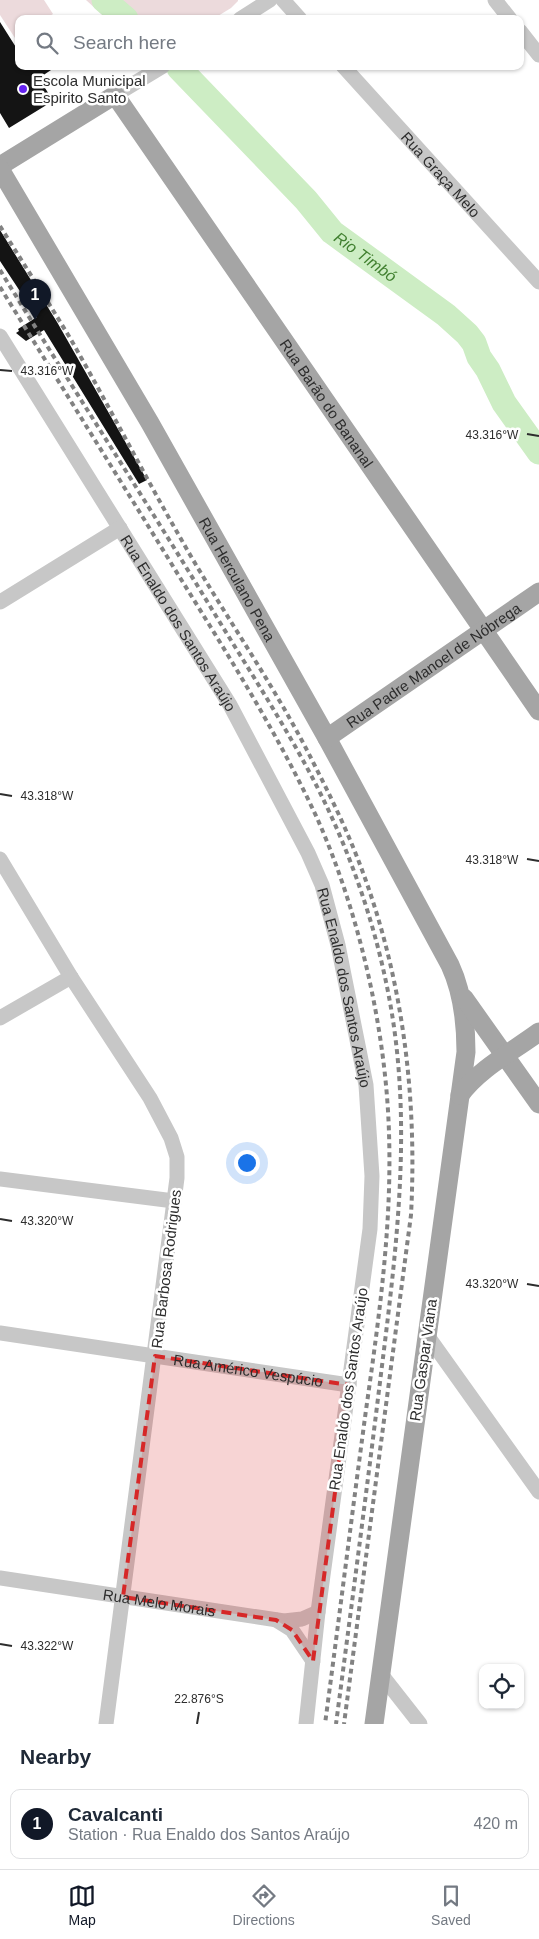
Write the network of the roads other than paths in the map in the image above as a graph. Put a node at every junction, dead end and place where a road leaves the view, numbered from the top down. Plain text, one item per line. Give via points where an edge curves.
1 (270, 0) edge
2 (283, 0) edge
3 (495, 0) edge
4 (246, 15) edge
5 (296, 15) edge
6 (507, 15) edge
7 (524, 36) edge
8 (539, 55) edge
9 (156, 70) edge
10 (347, 70) edge
11 (115, 95) junction
12 (0, 168) edge
13 (539, 282) edge
14 (0, 336) edge
15 (120, 528) junction
16 (539, 592) edge
17 (0, 602) edge
18 (482, 630) junction
19 (539, 711) edge
20 (327, 738) junction
21 (0, 859) edge
22 (71, 977) junction
23 (461, 995) junction
24 (0, 1018) edge
25 (539, 1032) edge
26 (505, 1056) junction
27 (460, 1095) junction
28 (539, 1104) edge
29 (0, 1179) edge
30 (174, 1201) junction
31 (0, 1333) edge
32 (427, 1335) junction
33 (155, 1356) junction
34 (349, 1385) junction
35 (534, 1476) edge
36 (539, 1492) edge
37 (0, 1578) edge
38 (123, 1598) junction
39 (318, 1612) junction
40 (276, 1620) junction
41 (313, 1661) junction
42 (380, 1673) junction
43 (106, 1724) edge
44 (306, 1724) edge
45 (374, 1724) edge
46 (420, 1724) edge

1 - 4 street
2 - 5 street
3 - 6 street
7 - 8 street
9 - 11 street
10 - 13 street, Rua Graça Melo
11 - 12 main road
11 - 18 main road, Rua Barão do Bananal
12 - 20 main road, Rua Herculano Pena via 150,423
14 - 15 street, Rua Enaldo dos Santos Araújo
15 - 17 street
15 - 34 street, Rua Enaldo dos Santos Araújo via 230,706 308,852 329,906 366,1085 372,1176 370,1229
16 - 18 main road, Rua Padre Manoel de Nóbrega
18 - 19 main road, Rua Barão do Bananal
18 - 20 main road, Rua Padre Manoel de Nóbrega
20 - 23 main road, Rua Herculano Pena via 450,965
21 - 22 street, Rua Barbosa Rodrigues
22 - 24 street
22 - 30 street, Rua Barbosa Rodrigues via 150,1098 171,1138 176,1156
23 - 26 main road
23 - 27 main road, Rua Gaspar Viana via 466,1047
25 - 26 main road
26 - 27 main road via 474,1078
26 - 28 main road
27 - 32 main road, Rua Gaspar Viana
29 - 30 street
30 - 33 street, Rua Barbosa Rodrigues
31 - 33 street, Rua Américo Vespúcio
32 - 35 street
32 - 42 main road, Rua Gaspar Viana
33 - 34 street, Rua Américo Vespúcio
33 - 38 street, Rua Barbosa Rodrigues
34 - 39 street, Rua Enaldo dos Santos Araújo
35 - 36 street
37 - 38 street, Rua Melo Morais
38 - 40 street, Rua Melo Morais
38 - 43 street, Rua Barbosa Rodrigues
39 - 40 street, Rua Melo Morais via 302,1619
39 - 41 street, Rua Enaldo dos Santos Araújo
40 - 41 street via 292,1630
41 - 44 street, Rua Enaldo dos Santos Araújo
42 - 45 main road, Rua Gaspar Viana
42 - 46 street

